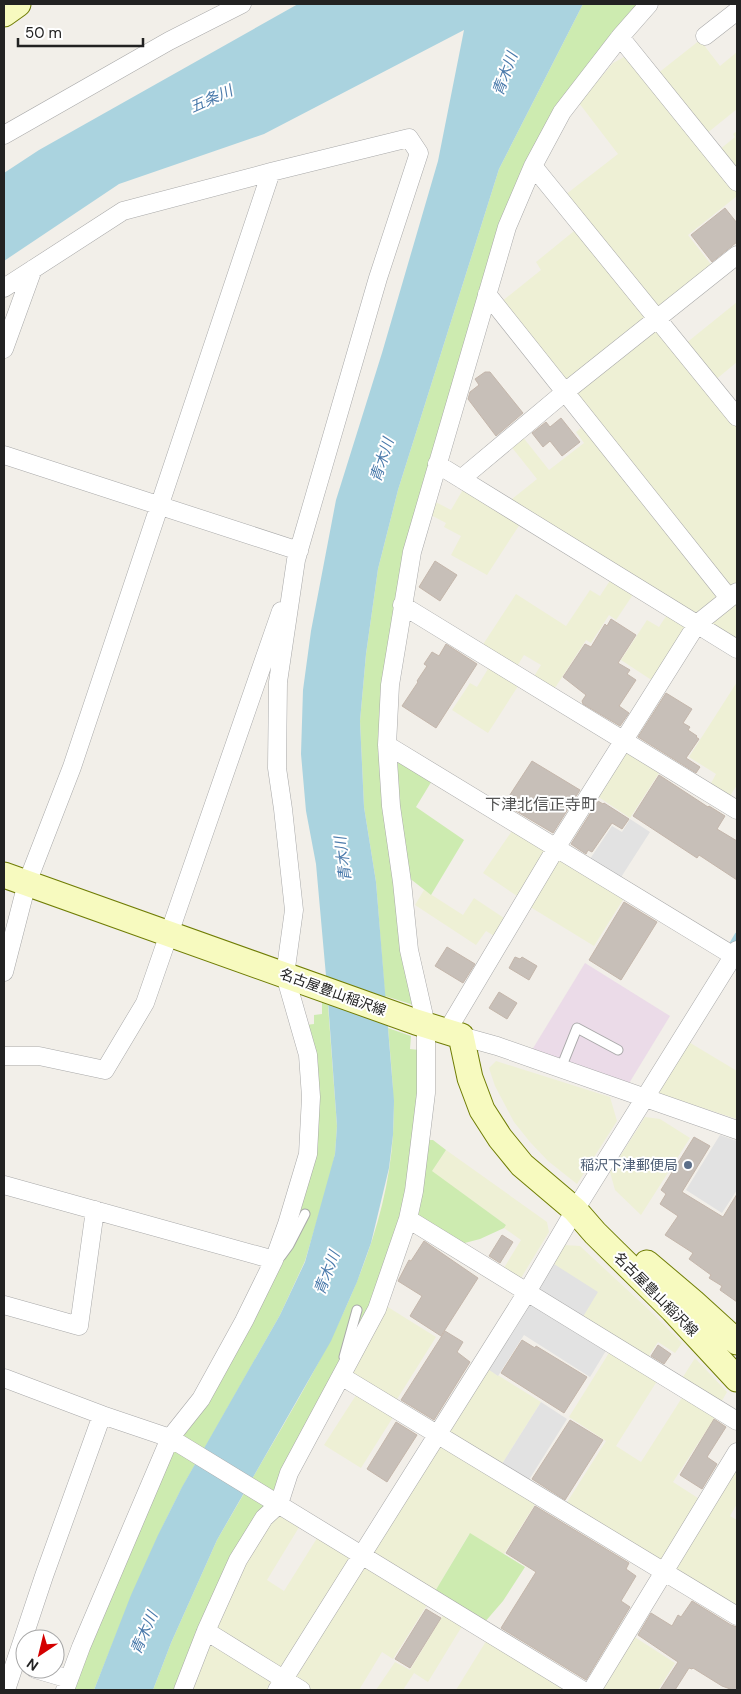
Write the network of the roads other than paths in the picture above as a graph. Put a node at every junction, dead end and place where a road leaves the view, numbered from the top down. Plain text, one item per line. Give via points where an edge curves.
1 (242, 4) edge
2 (649, 4) edge
3 (737, 11) edge
4 (706, 36) dead end
5 (620, 37) junction
6 (4, 135) edge
7 (533, 166) junction
8 (270, 172) junction
9 (737, 182) edge
10 (737, 255) edge
11 (32, 269) junction
12 (4, 288) edge
13 (487, 294) junction
14 (658, 318) junction
15 (4, 349) edge
16 (566, 392) junction
17 (737, 417) edge
18 (4, 455) edge
19 (437, 464) junction
20 (461, 479) junction
21 (158, 505) junction
22 (299, 551) junction
23 (733, 595) edge
24 (290, 602) junction
25 (402, 605) junction
26 (697, 624) junction
27 (737, 649) edge
28 (624, 740) junction
29 (387, 745) junction
30 (737, 810) edge
31 (556, 848) junction
32 (15, 879) edge
33 (169, 934) junction
34 (736, 955) edge
35 (4, 972) edge
36 (292, 977) junction
37 (438, 1029) junction
38 (618, 1050) dead end
39 (4, 1056) edge
40 (560, 1068) junction
41 (645, 1098) junction
42 (737, 1130) edge
43 (4, 1185) edge
44 (96, 1210) junction
45 (575, 1210) junction
46 (305, 1214) dead end
47 (408, 1219) junction
48 (274, 1260) junction
49 (527, 1292) junction
50 (4, 1305) edge
51 (357, 1310) dead end
52 (737, 1342) edge
53 (341, 1376) junction
54 (4, 1378) edge
55 (737, 1379) edge
56 (102, 1415) junction
57 (737, 1421) edge
58 (437, 1435) junction
59 (173, 1440) junction
60 (737, 1452) edge
61 (276, 1502) junction
62 (363, 1555) junction
63 (664, 1572) junction
64 (737, 1616) edge
65 (206, 1631) junction
66 (14, 1663) edge
67 (55, 1679) edge
68 (67, 1685) edge
69 (280, 1685) edge
70 (6, 1690) edge
71 (183, 1690) edge
72 (302, 1690) edge
73 (582, 1690) edge
74 (592, 1690) edge

1 - 6 street via 169,41
2 - 5 street
3 - 4 street
5 - 7 street via 562,112
5 - 9 street
7 - 13 street via 507,227
7 - 14 street
8 - 11 street via 124,211
8 - 21 street
8 - 22 street via 409,138 419,153 378,278
10 - 14 street
11 - 12 street
11 - 15 street
13 - 16 street
13 - 19 street
14 - 16 street
14 - 17 street
16 - 20 street
16 - 23 street
18 - 21 street
19 - 20 street
19 - 25 street via 412,552
20 - 26 street
21 - 22 street
21 - 32 street via 72,767
22 - 24 street
23 - 26 street
24 - 33 street via 280,612
24 - 36 street via 278,682 276,768 294,910
25 - 28 street
25 - 29 street via 390,685
26 - 27 street
26 - 28 street
28 - 30 street
28 - 31 street
29 - 31 street
29 - 37 street via 391,806 410,950
31 - 34 street
31 - 37 street
32 - 33 main road, 名古屋豊山稲沢線
32 - 35 street
33 - 36 main road, 名古屋豊山稲沢線
33 - 39 street via 145,1003 106,1070 39,1056
34 - 41 street
36 - 37 main road, 名古屋豊山稲沢線
36 - 48 street via 308,1056 311,1097 308,1154
37 - 40 street
37 - 45 main road, 名古屋豊山稲沢線 via 470,1078 482,1110 500,1138 522,1165
37 - 47 street
38 - 40 lane via 577,1028
40 - 41 street
41 - 42 street
41 - 45 street
43 - 44 street
44 - 48 street
44 - 50 street via 79,1326
45 - 49 street
45 - 52 main road, 名古屋豊山稲沢線 via 596,1221
45 - 55 main road, 名古屋豊山稲沢線
46 - 48 lane via 282,1256
47 - 49 street
47 - 53 street via 377,1309
48 - 59 street via 201,1399
49 - 57 street
49 - 58 street
51 - 53 lane
53 - 58 street
53 - 61 street
54 - 56 street
56 - 59 street
56 - 66 street
58 - 62 street
58 - 63 street
59 - 61 street
59 - 68 street
60 - 63 street
61 - 62 street
61 - 65 street via 238,1560
62 - 69 street
62 - 73 street
63 - 64 street
63 - 74 street
65 - 69 street
65 - 71 street
66 - 70 street
67 - 68 street
69 - 72 street

